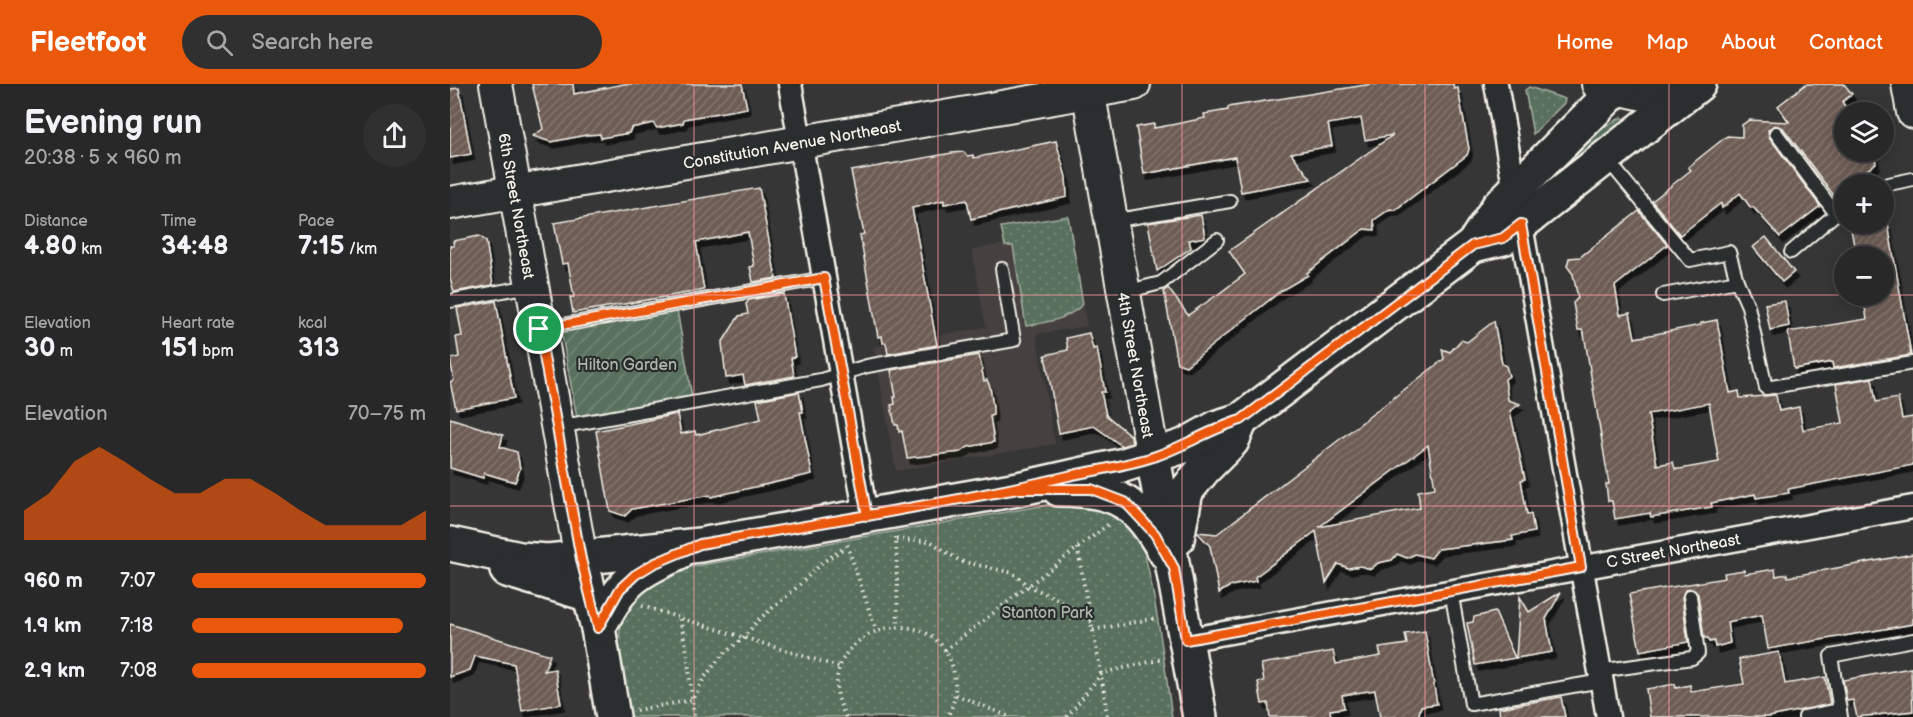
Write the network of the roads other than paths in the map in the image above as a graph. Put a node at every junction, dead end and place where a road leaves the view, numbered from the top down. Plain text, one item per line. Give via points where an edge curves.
1 (496, 84) edge
2 (790, 84) edge
3 (1134, 84) edge
4 (1496, 84) edge
5 (1908, 84) edge
6 (1610, 86) edge
7 (1696, 86) edge
8 (1088, 88) edge
9 (1913, 112) edge
10 (1776, 133) dead end
11 (801, 142) junction
12 (1606, 157) junction
13 (1913, 179) edge
14 (1894, 183) edge
15 (515, 192) junction
16 (1230, 201) dead end
17 (450, 203) edge
18 (1834, 203) edge
19 (1518, 208) junction
20 (1834, 215) edge
21 (1111, 221) junction
22 (1217, 240) dead end
23 (1791, 252) dead end
24 (1002, 269) dead end
25 (824, 278) junction
26 (1737, 281) junction
27 (532, 286) junction
28 (1124, 293) junction
29 (1663, 295) dead end
30 (450, 301) edge
31 (539, 329) junction
32 (1913, 363) edge
33 (842, 374) junction
34 (1241, 420) junction
35 (557, 428) junction
36 (1153, 457) junction
37 (1018, 489) junction
38 (1913, 507) edge
39 (867, 516) junction
40 (700, 544) junction
41 (453, 545) edge
42 (581, 559) junction
43 (1581, 567) junction
44 (1174, 568) junction
45 (1451, 591) junction
46 (590, 595) junction
47 (1690, 596) dead end
48 (598, 628) junction
49 (1913, 640) edge
50 (1174, 650) junction
51 (1600, 676) junction
52 (621, 714) edge
53 (1841, 714) edge
54 (1199, 717) edge
55 (1608, 717) edge
56 (1805, 717) edge

1 - 15 main road, 6th Street Northeast
2 - 11 street
3 - 8 main road, Constitution Avenue Northeast
4 - 19 street
5 - 9 main road
6 - 7 main road via 1643,94
6 - 19 main road
7 - 12 main road
8 - 11 main road, Constitution Avenue Northeast
8 - 21 main road, 4th Street Northeast
10 - 18 lane
11 - 15 main road, Constitution Avenue Northeast
11 - 25 street
12 - 19 main road
12 - 26 lane via 1690,260 1729,252
13 - 14 lane
15 - 17 main road, Constitution Avenue Northeast
15 - 27 main road, 6th Street Northeast
16 - 21 lane
19 - 34 main road via 1498,207 1473,245
19 - 43 street
20 - 23 lane
21 - 28 main road, 4th Street Northeast
22 - 28 lane via 1161,283
24 - 33 lane via 1014,340 867,366
25 - 31 lane
25 - 33 street
26 - 29 lane
26 - 32 lane via 1748,306 1766,388
27 - 30 lane
27 - 31 main road, 6th Street Northeast
28 - 36 main road, 4th Street Northeast
31 - 35 main road, 6th Street Northeast
33 - 35 lane
33 - 39 street
34 - 36 main road
34 - 44 main road via 1232,441 1186,491
35 - 42 main road, 6th Street Northeast
36 - 37 main road
36 - 44 main road, 4th Street Northeast
37 - 39 main road
37 - 44 main road via 1091,489 1118,498 1142,518
38 - 43 street, C Street Northeast
39 - 40 main road
40 - 42 main road
40 - 48 main road via 635,575 620,589
41 - 42 main road via 534,560
41 - 46 main road via 525,576
42 - 46 main road, 6th Street Northeast
43 - 45 street, C Street Northeast
43 - 51 street
44 - 50 main road, 4th Street Northeast
45 - 50 street, C Street Northeast
45 - 51 lane via 1471,704
46 - 48 main road, 6th Street Northeast
47 - 51 lane via 1698,653 1692,658
48 - 52 main road, 6th Street Northeast
49 - 53 lane via 1831,656
50 - 54 main road, 4th Street Northeast
51 - 55 street
53 - 56 lane

